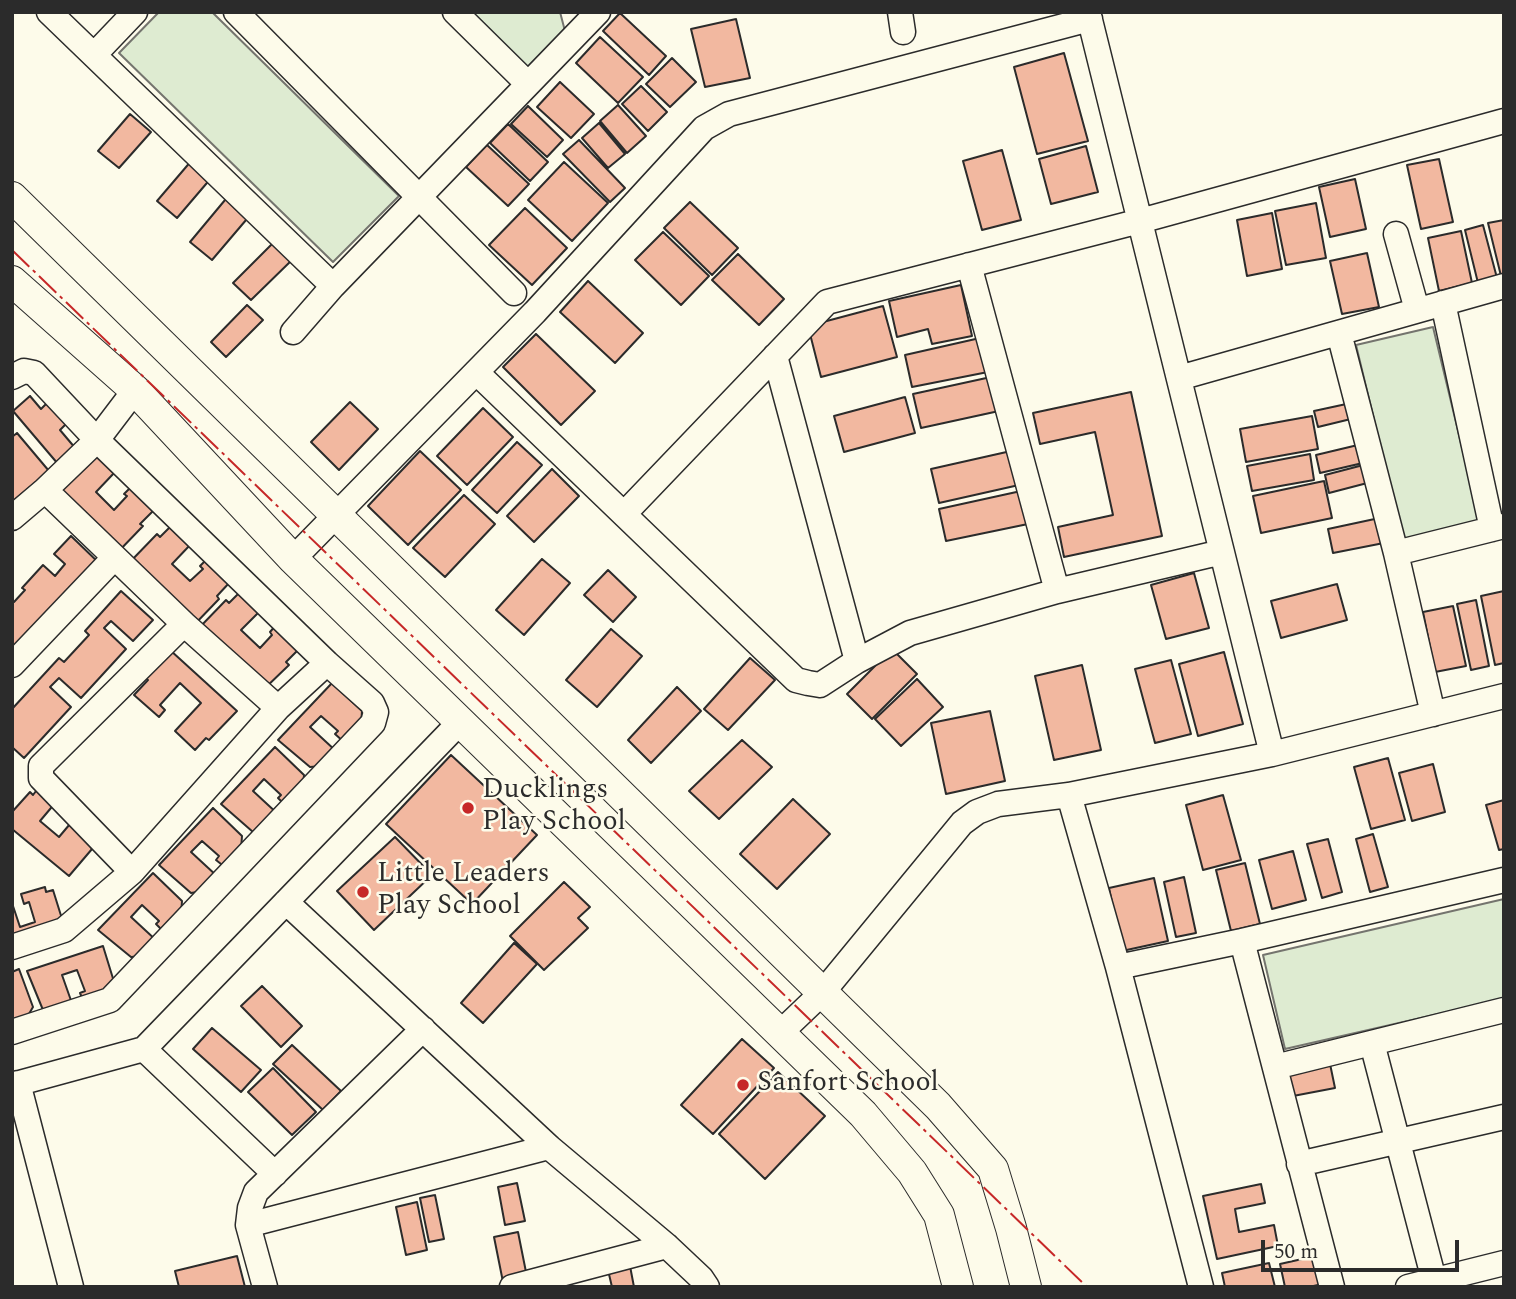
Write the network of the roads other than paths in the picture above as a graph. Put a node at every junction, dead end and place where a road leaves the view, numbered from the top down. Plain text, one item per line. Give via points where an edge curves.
1 (50, 12) edge
2 (135, 12) edge
3 (236, 12) edge
4 (455, 12) edge
5 (568, 12) edge
6 (598, 12) edge
7 (1089, 15) edge
8 (574, 36) junction
9 (94, 55) junction
10 (528, 84) junction
11 (1504, 121) edge
12 (12, 197) edge
13 (418, 198) junction
14 (1140, 221) junction
15 (1396, 234) dead end
16 (969, 265) junction
17 (12, 281) edge
18 (333, 286) junction
19 (1504, 286) edge
20 (514, 293) dead end
21 (1443, 303) junction
22 (1417, 310) junction
23 (293, 332) dead end
24 (1339, 333) junction
25 (775, 356) junction
26 (476, 372) junction
27 (12, 377) edge
28 (1179, 378) junction
29 (135, 390) junction
30 (97, 440) junction
31 (45, 490) junction
32 (624, 514) junction
33 (336, 515) junction
34 (12, 518) edge
35 (1498, 528) edge
36 (1222, 552) junction
37 (1396, 552) junction
38 (114, 558) junction
39 (293, 559) junction
40 (1057, 591) junction
41 (184, 624) junction
42 (857, 661) junction
43 (327, 663) junction
44 (12, 665) edge
45 (1504, 696) edge
46 (278, 708) junction
47 (1433, 714) junction
48 (460, 722) junction
49 (1272, 754) junction
50 (1069, 794) junction
51 (132, 872) junction
52 (1504, 880) edge
53 (286, 902) junction
54 (1242, 942) junction
55 (12, 947) edge
56 (1118, 967) junction
57 (823, 992) junction
58 (1504, 1010) edge
59 (423, 1029) junction
60 (12, 1032) edge
61 (780, 1034) junction
62 (1372, 1043) junction
63 (144, 1049) junction
64 (1275, 1067) junction
65 (15, 1084) edge
66 (1504, 1117) edge
67 (1396, 1142) junction
68 (549, 1147) junction
69 (1299, 1164) junction
70 (275, 1174) junction
71 (248, 1224) junction
72 (667, 1246) junction
73 (1504, 1263) edge
74 (1434, 1280) junction
75 (557, 1281) edge
76 (72, 1287) edge
77 (265, 1287) edge
78 (512, 1287) edge
79 (707, 1287) edge
80 (958, 1287) edge
81 (1026, 1287) edge
82 (1201, 1287) edge
83 (1332, 1287) edge
84 (1408, 1287) edge

1 - 9 street
2 - 9 street
3 - 13 street
4 - 10 street
5 - 8 street
6 - 8 street
7 - 14 street
7 - 26 street via 716,120
8 - 10 street
9 - 18 street
10 - 13 street
11 - 14 street
12 - 33 street
13 - 18 street
13 - 20 street
14 - 16 street
14 - 28 street
15 - 22 street
16 - 25 street via 827,302
16 - 40 street
17 - 29 street
18 - 23 street
19 - 21 street
21 - 22 street
21 - 35 street
22 - 24 street
24 - 28 street
24 - 37 street
25 - 32 street
25 - 42 street
26 - 32 street
26 - 33 street
27 - 30 street via 24,370 34,373
28 - 36 street
29 - 30 street
29 - 39 street
30 - 31 street
30 - 43 street
31 - 34 street
31 - 38 street
32 - 42 street via 796,680 820,685
33 - 39 street
33 - 57 street
35 - 37 street
36 - 40 street
36 - 49 street
37 - 47 street
38 - 41 street
38 - 44 street
39 - 48 street
40 - 42 street via 911,634
41 - 46 street
41 - 51 street via 41,766 41,778
43 - 46 street
43 - 60 street via 372,703 376,712 373,723 110,1000
45 - 47 street
46 - 51 street
47 - 49 street
48 - 53 street
48 - 61 street
49 - 50 street
50 - 56 street
50 - 57 street via 998,804 962,822
51 - 55 street via 64,930
52 - 54 street
53 - 59 street
53 - 63 street
54 - 56 street
54 - 64 street
56 - 82 street
57 - 61 street
57 - 81 street via 938,1106 993,1169
58 - 62 street
59 - 68 street
59 - 70 street
61 - 80 street via 863,1114 912,1172 939,1215
62 - 64 street
62 - 67 street
63 - 65 street
63 - 70 street
64 - 69 street
65 - 76 street
66 - 67 street
67 - 69 street
67 - 74 street
68 - 71 street
68 - 72 street
69 - 83 street
70 - 71 street via 257,1192
71 - 77 street
72 - 75 street
72 - 79 street
73 - 74 street
74 - 84 street
75 - 78 street

